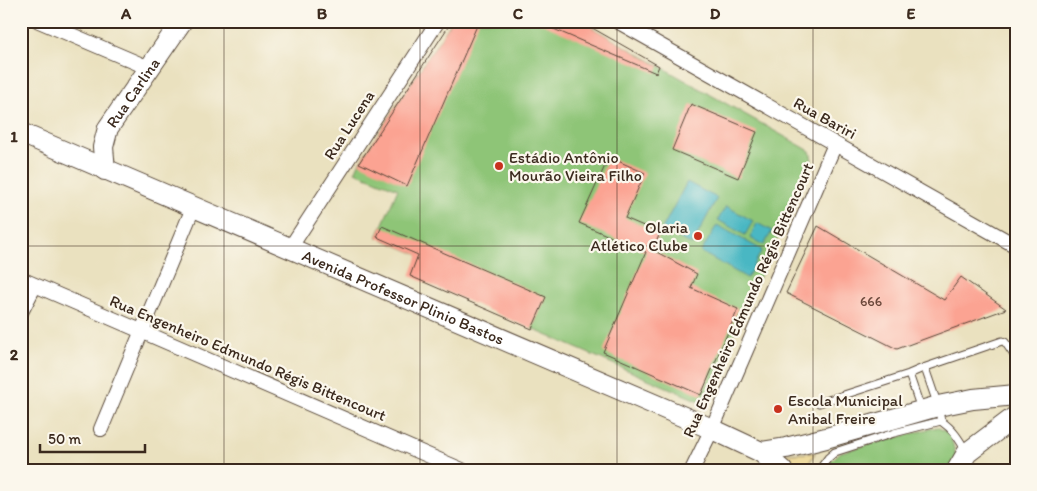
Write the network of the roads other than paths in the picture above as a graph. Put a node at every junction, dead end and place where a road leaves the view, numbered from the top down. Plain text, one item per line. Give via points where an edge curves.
1 (39, 21) edge
2 (182, 21) edge
3 (438, 21) edge
4 (617, 21) edge
5 (149, 68) junction
6 (21, 133) edge
7 (835, 144) junction
8 (105, 170) junction
9 (193, 208) junction
10 (1016, 246) edge
11 (290, 248) junction
12 (21, 279) edge
13 (35, 285) junction
14 (21, 312) edge
15 (142, 331) junction
16 (1016, 358) edge
17 (923, 368) junction
18 (908, 374) junction
19 (1016, 395) edge
20 (819, 403) dead end
21 (931, 415) junction
22 (1016, 416) edge
23 (712, 428) junction
24 (101, 429) dead end
25 (761, 452) junction
26 (962, 461) edge
27 (462, 470) edge
28 (692, 470) edge
29 (782, 470) edge
30 (819, 470) edge

1 - 5 street
2 - 5 street, Rua Carlina
3 - 11 street, Rua Lucena
4 - 7 street, Rua Bariri
5 - 8 street, Rua Carlina via 108,128 103,148
6 - 8 street, Avenida Professor Plinio Bastos
7 - 10 street, Rua Bariri
7 - 23 street, Rua Engenheiro Edmundo Régis Bittencourt
8 - 9 street, Avenida Professor Plinio Bastos
9 - 11 street, Avenida Professor Plinio Bastos
9 - 15 street
11 - 23 street, Avenida Professor Plinio Bastos
12 - 13 street, Rua Engenheiro Edmundo Régis Bittencourt
13 - 14 street
13 - 15 street, Rua Engenheiro Edmundo Régis Bittencourt
15 - 24 street
15 - 27 street, Rua Engenheiro Edmundo Régis Bittencourt
16 - 17 lane via 1002,340
17 - 18 lane
17 - 21 lane
18 - 20 lane
18 - 21 lane
19 - 21 street via 973,399
21 - 25 street
21 - 26 lane via 955,434
21 - 30 lane via 835,452
22 - 26 street
23 - 25 street, Avenida Professor Plinio Bastos
23 - 28 street, Rua Engenheiro Edmundo Régis Bittencourt
25 - 29 street, Avenida Professor Plinio Bastos

